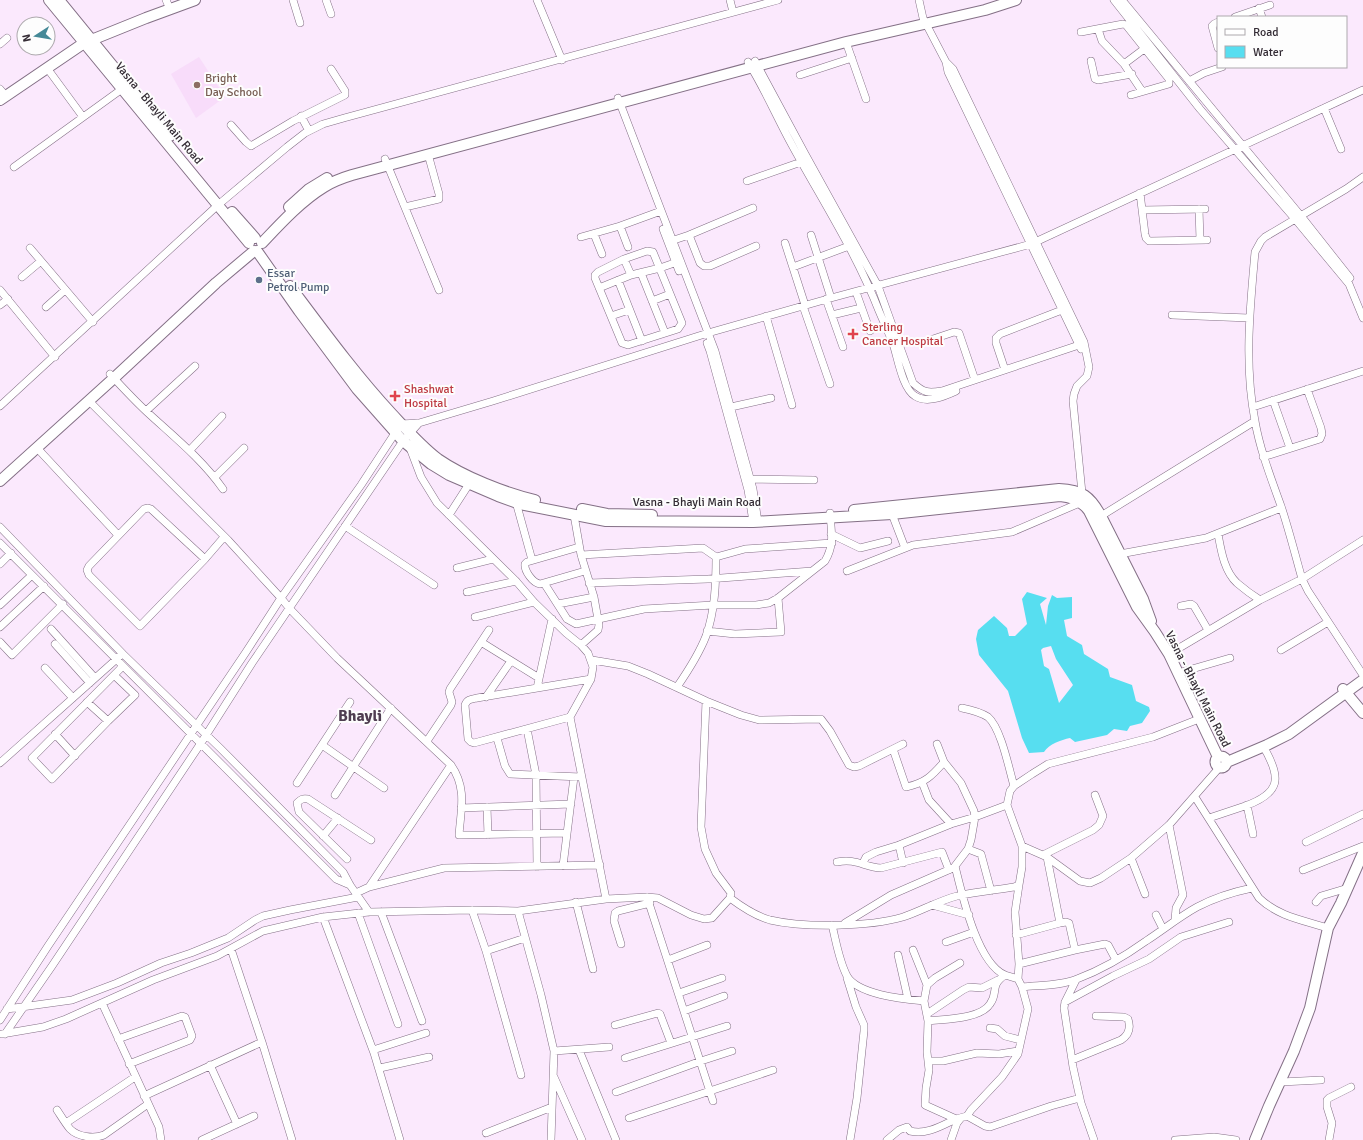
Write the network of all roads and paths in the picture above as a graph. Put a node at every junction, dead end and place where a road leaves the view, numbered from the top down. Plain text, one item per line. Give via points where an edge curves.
1 (49, 0) edge
2 (59, 0) edge
3 (196, 0) edge
4 (326, 0) edge
5 (537, 0) edge
6 (730, 0) edge
7 (778, 0) edge
8 (919, 0) edge
9 (997, 0) edge
10 (1016, 0) edge
11 (1114, 0) edge
12 (1122, 0) edge
13 (295, 1) edge
14 (171, 3) edge
15 (1270, 4) dead end
16 (1259, 8) junction
17 (733, 12) junction
18 (331, 14) dead end
19 (1238, 16) edge
20 (1262, 16) edge
21 (924, 20) junction
22 (1217, 22) edge
23 (300, 23) dead end
24 (1098, 29) junction
25 (1081, 32) dead end
26 (7, 38) dead end
27 (86, 39) junction
28 (846, 42) junction
29 (0, 44) edge
30 (1217, 44) edge
31 (1150, 45) junction
32 (852, 58) junction
33 (562, 60) junction
34 (1091, 61) dead end
35 (753, 64) junction
36 (1124, 64) junction
37 (47, 68) junction
38 (1219, 68) edge
39 (331, 69) dead end
40 (1132, 74) junction
41 (800, 75) dead end
42 (1189, 82) junction
43 (122, 89) junction
44 (1363, 90) edge
45 (1142, 91) junction
46 (2, 94) edge
47 (1131, 95) dead end
48 (866, 99) dead end
49 (617, 101) junction
50 (1324, 108) junction
51 (301, 116) junction
52 (83, 117) junction
53 (231, 125) dead end
54 (309, 131) junction
55 (1243, 146) junction
56 (1341, 149) dead end
57 (1235, 150) junction
58 (428, 154) junction
59 (805, 161) junction
60 (386, 162) junction
61 (14, 166) dead end
62 (1363, 177) edge
63 (747, 181) dead end
64 (1140, 193) junction
65 (220, 203) junction
66 (405, 208) junction
67 (753, 208) dead end
68 (1142, 210) junction
69 (659, 212) junction
70 (1298, 218) junction
71 (620, 226) junction
72 (594, 234) junction
73 (689, 235) junction
74 (811, 235) dead end
75 (581, 237) dead end
76 (670, 241) junction
77 (785, 243) dead end
78 (1034, 243) junction
79 (256, 245) junction
80 (628, 246) dead end
81 (756, 246) dead end
82 (849, 246) junction
83 (30, 248) dead end
84 (602, 254) dead end
85 (818, 257) junction
86 (624, 259) junction
87 (41, 261) junction
88 (678, 262) junction
89 (793, 267) junction
90 (660, 268) junction
91 (641, 273) junction
92 (631, 275) junction
93 (22, 277) dead end
94 (618, 280) junction
95 (878, 286) junction
96 (599, 288) junction
97 (870, 288) junction
98 (0, 290) edge
99 (65, 290) junction
100 (439, 290) dead end
101 (856, 292) junction
102 (670, 294) junction
103 (829, 298) junction
104 (8, 299) junction
105 (652, 301) junction
106 (0, 305) edge
107 (804, 305) junction
108 (1363, 306) edge
109 (46, 307) dead end
110 (861, 308) junction
111 (629, 310) junction
112 (1062, 310) junction
113 (832, 315) junction
114 (1172, 315) dead end
115 (611, 316) junction
116 (766, 316) junction
117 (1249, 318) junction
118 (1363, 318) edge
119 (92, 322) junction
120 (870, 331) dead end
121 (665, 333) junction
122 (705, 334) junction
123 (933, 339) dead end
124 (642, 341) junction
125 (1079, 344) junction
126 (843, 347) dead end
127 (55, 357) junction
128 (1087, 357) junction
129 (1019, 365) junction
130 (195, 366) dead end
131 (1005, 370) junction
132 (1363, 371) edge
133 (112, 376) junction
134 (974, 380) junction
135 (830, 384) dead end
136 (1307, 389) junction
137 (771, 398) dead end
138 (1273, 400) junction
139 (89, 401) junction
140 (792, 405) dead end
141 (0, 406) edge
142 (730, 407) junction
143 (1253, 407) junction
144 (146, 411) junction
145 (222, 416) dead end
146 (1255, 422) junction
147 (419, 423) junction
148 (398, 428) junction
149 (409, 433) junction
150 (406, 444) junction
151 (37, 448) junction
152 (244, 448) dead end
153 (1290, 448) junction
154 (190, 450) junction
155 (1264, 457) junction
156 (0, 473) edge
157 (215, 477) junction
158 (750, 479) junction
159 (814, 480) dead end
160 (0, 481) edge
161 (469, 484) junction
162 (222, 489) dead end
163 (1082, 498) junction
164 (516, 502) junction
165 (1281, 508) junction
166 (892, 514) junction
167 (449, 515) junction
168 (574, 515) junction
169 (830, 516) junction
170 (1101, 516) junction
171 (755, 519) junction
172 (345, 526) junction
173 (0, 527) edge
174 (831, 534) junction
175 (1218, 534) junction
176 (118, 535) junction
177 (224, 537) junction
178 (1363, 540) edge
179 (888, 541) dead end
180 (0, 543) edge
181 (832, 543) junction
182 (905, 548) junction
183 (580, 551) junction
184 (11, 553) junction
185 (1120, 554) junction
186 (716, 557) junction
187 (206, 559) junction
188 (494, 559) junction
189 (532, 560) junction
190 (0, 564) edge
191 (457, 568) dead end
192 (813, 570) junction
193 (585, 571) junction
194 (847, 571) dead end
195 (32, 575) junction
196 (716, 578) junction
197 (1302, 579) junction
198 (516, 581) junction
199 (544, 583) junction
200 (589, 584) junction
201 (434, 585) dead end
202 (44, 586) junction
203 (466, 592) dead end
204 (594, 596) junction
205 (281, 598) junction
206 (778, 598) junction
207 (1260, 600) junction
208 (534, 602) junction
209 (63, 604) junction
210 (558, 604) junction
211 (0, 605) edge
212 (713, 605) junction
213 (1181, 606) dead end
214 (290, 609) junction
215 (475, 617) dead end
216 (552, 619) junction
217 (598, 619) junction
218 (1328, 622) junction
219 (0, 627) edge
220 (51, 629) dead end
221 (489, 630) dead end
222 (1208, 630) junction
223 (707, 631) junction
224 (1155, 632) junction
225 (0, 642) edge
226 (481, 642) junction
227 (56, 644) dead end
228 (581, 645) junction
229 (1281, 650) dead end
230 (123, 654) junction
231 (1168, 654) junction
232 (1230, 658) dead end
233 (116, 659) junction
234 (592, 660) junction
235 (511, 661) junction
236 (123, 666) junction
237 (45, 668) dead end
238 (1178, 673) junction
239 (114, 675) junction
240 (1363, 675) edge
241 (539, 678) junction
242 (591, 679) junction
243 (92, 681) junction
244 (677, 687) junction
245 (537, 688) junction
246 (1345, 691) junction
247 (486, 696) junction
248 (73, 698) junction
249 (706, 701) junction
250 (88, 702) junction
251 (350, 702) dead end
252 (391, 708) junction
253 (962, 708) dead end
254 (1363, 713) edge
255 (570, 717) junction
256 (1199, 719) junction
257 (108, 721) junction
258 (197, 726) junction
259 (527, 729) junction
260 (55, 734) junction
261 (192, 734) junction
262 (206, 735) junction
263 (497, 738) junction
264 (427, 741) junction
265 (201, 743) junction
266 (903, 744) dead end
267 (937, 744) dead end
268 (322, 745) junction
269 (1265, 746) junction
270 (893, 749) junction
271 (75, 756) junction
272 (944, 762) junction
273 (1222, 762) junction
274 (0, 763) edge
275 (451, 765) junction
276 (353, 766) junction
277 (536, 775) junction
278 (578, 777) junction
279 (922, 782) junction
280 (297, 783) dead end
281 (1014, 786) junction
282 (384, 788) dead end
283 (335, 795) dead end
284 (1095, 795) dead end
285 (1195, 797) junction
286 (571, 804) junction
287 (536, 805) junction
288 (1007, 805) junction
289 (1247, 805) junction
290 (487, 807) junction
291 (461, 808) junction
292 (1363, 814) edge
293 (975, 817) junction
294 (338, 818) junction
295 (1209, 818) junction
296 (951, 824) junction
297 (1169, 825) junction
298 (315, 828) junction
299 (537, 834) junction
300 (567, 834) junction
301 (1253, 834) dead end
302 (306, 835) junction
303 (488, 835) junction
304 (323, 836) junction
305 (371, 840) dead end
306 (299, 842) junction
307 (1306, 842) dead end
308 (899, 846) junction
309 (1022, 846) junction
310 (1363, 846) edge
311 (968, 849) junction
312 (1363, 853) edge
313 (1045, 856) junction
314 (1131, 858) junction
315 (347, 859) dead end
316 (837, 862) dead end
317 (863, 863) junction
318 (903, 863) junction
319 (563, 866) junction
320 (600, 866) junction
321 (537, 867) junction
322 (952, 868) junction
323 (1303, 870) dead end
324 (1019, 885) junction
325 (350, 886) junction
326 (369, 887) junction
327 (1252, 888) junction
328 (1348, 888) junction
329 (991, 891) junction
330 (1145, 894) dead end
331 (357, 895) junction
332 (962, 895) junction
333 (606, 898) junction
334 (649, 900) junction
335 (728, 900) junction
336 (576, 902) junction
337 (1316, 902) dead end
338 (932, 905) junction
339 (472, 910) junction
340 (518, 911) junction
341 (369, 912) junction
342 (380, 912) junction
343 (358, 913) junction
344 (969, 915) junction
345 (1156, 915) dead end
346 (323, 917) junction
347 (1176, 920) junction
348 (1229, 922) dead end
349 (1060, 923) junction
350 (843, 924) junction
351 (832, 925) junction
352 (1163, 929) junction
353 (974, 932) junction
354 (1327, 932) junction
355 (1016, 935) junction
356 (526, 938) junction
357 (946, 942) dead end
358 (621, 944) dead end
359 (707, 945) dead end
360 (231, 949) junction
361 (913, 950) dead end
362 (1075, 950) junction
363 (486, 951) junction
364 (898, 955) dead end
365 (668, 960) junction
366 (1116, 960) junction
367 (960, 963) dead end
368 (1019, 964) junction
369 (593, 969) dead end
370 (847, 975) junction
371 (1005, 975) junction
372 (722, 978) dead end
373 (1018, 979) junction
374 (998, 980) junction
375 (1076, 980) junction
376 (927, 985) junction
377 (1022, 987) junction
378 (679, 993) junction
379 (724, 996) dead end
380 (908, 999) junction
381 (924, 1001) junction
382 (1065, 1002) junction
383 (102, 1003) junction
384 (23, 1007) junction
385 (7, 1009) junction
386 (684, 1011) junction
387 (1096, 1016) dead end
388 (927, 1018) junction
389 (0, 1021) edge
390 (422, 1021) dead end
391 (13, 1022) junction
392 (398, 1024) dead end
393 (615, 1024) dead end
394 (727, 1026) dead end
395 (990, 1028) dead end
396 (4, 1033) edge
397 (426, 1033) dead end
398 (693, 1036) junction
399 (118, 1039) junction
400 (1020, 1040) junction
401 (262, 1042) junction
402 (671, 1043) junction
403 (609, 1047) dead end
404 (373, 1050) junction
405 (580, 1050) junction
406 (554, 1051) junction
407 (732, 1051) dead end
408 (1018, 1051) junction
409 (429, 1057) dead end
410 (625, 1058) dead end
411 (701, 1061) junction
412 (928, 1061) junction
413 (129, 1064) junction
414 (1072, 1064) junction
415 (210, 1065) junction
416 (380, 1068) junction
417 (773, 1070) dead end
418 (521, 1075) dead end
419 (553, 1075) junction
420 (135, 1077) junction
421 (1321, 1080) dead end
422 (1281, 1082) junction
423 (1351, 1087) dead end
424 (710, 1090) junction
425 (616, 1092) dead end
426 (144, 1096) junction
427 (1080, 1098) junction
428 (714, 1101) dead end
429 (148, 1104) junction
430 (552, 1107) junction
431 (57, 1110) dead end
432 (254, 1116) dead end
433 (629, 1118) dead end
434 (961, 1118) junction
435 (66, 1123) junction
436 (237, 1124) junction
437 (486, 1133) dead end
438 (852, 1139) edge
439 (162, 1140) edge
440 (202, 1140) edge
441 (292, 1140) edge
442 (400, 1140) edge
443 (551, 1140) edge
444 (582, 1140) edge
445 (616, 1140) edge
446 (887, 1140) edge
447 (951, 1140) edge
448 (1094, 1140) edge
449 (1174, 1140) edge
450 (1236, 1140) edge
451 (1255, 1140) edge
452 (1329, 1140) edge

1 - 27 main road, Vasna - Bhayli Main Road
2 - 27 main road, Vasna - Bhayli Main Road
3 - 14 main road
4 - 18 street
5 - 33 street
6 - 17 street
7 - 17 street
8 - 21 street
9 - 21 main road
10 - 21 main road via 985,10
11 - 31 street
12 - 31 street
13 - 23 street
14 - 27 main road
15 - 16 street
16 - 19 street
16 - 20 street
17 - 33 street
21 - 28 main road
21 - 35 main road
21 - 78 street
22 - 30 street via 1212,26
24 - 25 street
24 - 31 street via 1123,24
24 - 36 street via 1102,41
26 - 29 street
27 - 37 main road
27 - 43 main road, Vasna - Bhayli Main Road
27 - 46 main road
27 - 65 main road, Vasna - Bhayli Main Road
28 - 32 street
28 - 35 main road
31 - 36 street
31 - 42 street
31 - 45 street via 1170,82
31 - 57 street
32 - 41 street
32 - 48 street
33 - 54 street via 344,118
34 - 40 street via 1095,79 1098,80
35 - 49 main road
35 - 59 street
36 - 40 street
37 - 46 main road
37 - 52 street
38 - 42 street
39 - 51 street via 345,91 345,96
40 - 45 street
42 - 55 street
43 - 52 street
43 - 65 main road, Vasna - Bhayli Main Road
44 - 50 street
45 - 47 street
49 - 58 main road
49 - 60 main road
49 - 69 street
50 - 55 street
50 - 56 street
51 - 53 street via 252,146
51 - 54 street
52 - 61 street
54 - 65 street
55 - 57 street
55 - 70 street
57 - 64 street
57 - 70 street
58 - 60 main road
58 - 66 street via 439,199
59 - 63 street
59 - 82 street
59 - 95 street
60 - 66 street
60 - 79 main road via 323,188
62 - 70 street
64 - 68 street
64 - 78 street
65 - 79 main road, Vasna - Bhayli Main Road
65 - 119 street
66 - 100 street
67 - 73 street
68 - 68 street via 1202,209 1203,240 1149,241 1145,234
69 - 71 street
69 - 76 street
70 - 108 street via 1353,281
70 - 117 street via 1261,241 1255,252
70 - 118 street via 1349,284
71 - 72 street
71 - 80 street
72 - 75 street
72 - 84 street
73 - 76 street
73 - 81 street via 700,263 704,266 710,266
74 - 85 street
76 - 88 street
77 - 89 street
78 - 95 street
78 - 112 street
78 - 128 street via 1084,342
79 - 133 main road
79 - 148 main road, Vasna - Bhayli Main Road
82 - 85 street
82 - 97 street
83 - 87 street
85 - 89 street
85 - 103 street
86 - 90 street via 651,251
86 - 92 street
86 - 96 street via 595,274
87 - 93 street
87 - 99 street
88 - 90 street
88 - 122 street
89 - 107 street
90 - 91 street
90 - 102 street
91 - 92 street
91 - 105 street
92 - 94 street
94 - 96 street
94 - 111 street
95 - 97 street
95 - 134 street via 918,388 924,392 942,391
96 - 115 street
97 - 101 street
97 - 129 street via 894,346 904,381 916,397 923,399 946,395
98 - 104 street
99 - 109 street
99 - 119 street
101 - 103 street
101 - 110 street
102 - 105 street
102 - 121 street via 682,323 678,328
103 - 107 street
103 - 113 street
104 - 106 street
104 - 127 street
105 - 121 street
107 - 116 street
107 - 135 street
110 - 113 street
110 - 120 street
111 - 115 street
111 - 124 street
112 - 125 street
112 - 131 street via 1000,334 996,338
113 - 126 street
114 - 117 street
115 - 124 street via 622,343 628,345
116 - 122 street
116 - 140 street
117 - 143 street via 1248,347
119 - 127 street
121 - 124 street
122 - 142 street via 715,351
122 - 147 street
122 - 171 street
123 - 134 street via 954,332 959,333
125 - 128 street
125 - 129 street
127 - 141 street
128 - 163 street via 1087,376 1077,386 1073,401
129 - 131 street
130 - 144 street
131 - 134 street
132 - 136 street
133 - 139 main road
133 - 144 street
133 - 156 main road
136 - 138 street
136 - 153 street via 1322,434 1320,439
137 - 142 street
138 - 143 street
138 - 153 street
139 - 151 main road
139 - 177 street
142 - 158 street
143 - 146 street
144 - 154 street
145 - 154 street
146 - 155 street
146 - 170 street
147 - 148 street
147 - 149 street
148 - 149 main road, Vasna - Bhayli Main Road
148 - 150 main road, Vasna - Bhayli Main Road
148 - 205 street
149 - 150 street
149 - 171 main road, Vasna - Bhayli Main Road via 451,466 523,497 607,514
150 - 161 main road, Vasna - Bhayli Main Road via 431,464
150 - 167 street via 420,477 437,503
150 - 172 street
151 - 160 main road
151 - 176 street
152 - 157 street
153 - 155 street
154 - 157 street
155 - 165 street
157 - 162 street
158 - 159 street
158 - 171 street
161 - 164 main road, Vasna - Bhayli Main Road
161 - 167 street
163 - 166 main road, Vasna - Bhayli Main Road via 1060,496
163 - 169 main road, Vasna - Bhayli Main Road via 1071,490 1059,489
163 - 170 main road, Vasna - Bhayli Main Road via 1094,504
163 - 182 street via 1012,532
163 - 224 main road, Vasna - Bhayli Main Road via 1137,607
164 - 168 main road, Vasna - Bhayli Main Road
164 - 189 street
165 - 175 street
165 - 197 street
166 - 169 main road, Vasna - Bhayli Main Road
166 - 182 street
167 - 188 street
168 - 171 main road, Vasna - Bhayli Main Road via 606,521
168 - 183 street
169 - 171 main road, Vasna - Bhayli Main Road
169 - 174 street
170 - 185 main road, Vasna - Bhayli Main Road
172 - 201 street
172 - 214 street
173 - 230 street
174 - 179 street via 860,548
174 - 181 street
175 - 185 street
175 - 207 street via 1229,573 1236,582
176 - 187 street via 148,508
176 - 187 street via 87,570 140,626
177 - 187 street
177 - 205 street
178 - 197 street
180 - 184 street
181 - 186 street via 745,549
181 - 192 street via 825,561
182 - 194 street
183 - 186 street via 703,548
183 - 189 street
183 - 193 street
184 - 190 street
184 - 195 street
185 - 224 main road, Vasna - Bhayli Main Road via 1143,599
186 - 196 street
188 - 191 street
188 - 198 street
189 - 199 street via 525,564 525,569 536,583
192 - 196 street
192 - 206 street
193 - 199 street
193 - 200 street
195 - 202 street
195 - 211 street
196 - 200 street
196 - 212 street
197 - 207 street
197 - 218 street
198 - 203 street
198 - 208 street
199 - 210 street
200 - 204 street
202 - 209 street
202 - 219 street
204 - 210 street
204 - 217 street
205 - 214 street
205 - 258 street
206 - 212 street via 769,603 756,605
206 - 223 street via 781,632 734,634
207 - 222 street
208 - 215 street
208 - 216 street
209 - 225 street via 12,655
209 - 233 street
210 - 217 street via 567,619 576,624
212 - 217 street via 644,609
212 - 223 street
213 - 222 street via 1194,606
214 - 252 street via 356,677
214 - 262 street
216 - 228 street
216 - 241 street
217 - 228 street via 598,630
218 - 229 street
218 - 240 street
220 - 243 street
221 - 226 street
222 - 231 street
223 - 244 street via 692,665
224 - 231 main road, Vasna - Bhayli Main Road
226 - 235 street
226 - 264 street via 450,689 451,706
227 - 243 street
228 - 234 street
230 - 233 street
230 - 258 street
231 - 238 main road, Vasna - Bhayli Main Road
232 - 238 street
233 - 236 street
233 - 243 street
234 - 242 street
234 - 244 street via 628,666
235 - 241 street
235 - 247 street
236 - 239 street
236 - 261 street
237 - 248 street
238 - 256 main road, Vasna - Bhayli Main Road
239 - 250 street
239 - 257 street via 135,695
240 - 246 main road
241 - 245 street
242 - 245 street
242 - 255 street
243 - 248 street
244 - 249 street
245 - 247 street
246 - 254 main road
246 - 269 main road via 1289,734
247 - 263 street via 466,701 468,739 474,743
248 - 274 street
249 - 270 street via 759,720 821,719 849,765 860,766
249 - 335 street via 702,827 705,849 716,873 730,890
250 - 257 street
250 - 260 street
251 - 268 street
252 - 264 street
252 - 276 street
253 - 281 street via 981,712 994,723
255 - 259 street
255 - 278 street
256 - 273 main road, Vasna - Bhayli Main Road
256 - 281 street via 1153,737 1048,764
257 - 271 street
258 - 261 street
258 - 262 street
259 - 263 street
259 - 277 street
260 - 271 street
260 - 271 street via 32,758 34,761 52,779
261 - 265 street
261 - 385 street
262 - 265 street
262 - 302 street
263 - 277 street via 510,774
264 - 275 street
265 - 306 street
265 - 384 street
266 - 270 street
267 - 272 street
268 - 276 street
268 - 280 street
269 - 273 main road
269 - 289 street via 1273,767 1273,788 1267,795
270 - 279 street via 906,787
272 - 279 street via 931,777
272 - 293 street via 961,784
273 - 285 street
275 - 291 street via 461,785
275 - 326 street
276 - 282 street
276 - 283 street
277 - 278 street
277 - 287 street
278 - 286 street
278 - 320 street
279 - 296 street via 929,800
281 - 288 street via 1010,791
284 - 313 street via 1104,816 1099,825
285 - 295 street
285 - 297 street
286 - 287 street
286 - 300 street
287 - 290 street
287 - 299 street
288 - 293 street
288 - 309 street
289 - 295 street
289 - 301 street
290 - 291 street
290 - 303 street
291 - 303 street via 459,835
292 - 307 street
293 - 296 street
293 - 311 street
294 - 298 street via 304,798 297,803 299,812
294 - 304 street
294 - 305 street
295 - 327 street
296 - 308 street
297 - 314 street
297 - 347 street via 1183,895 1176,908
298 - 302 street
298 - 304 street
299 - 300 street
299 - 303 street
299 - 321 street
300 - 319 street
302 - 306 street
302 - 325 street via 343,872
304 - 315 street
306 - 325 street via 336,878
308 - 317 street via 876,852 866,857
308 - 318 street
309 - 313 street
309 - 324 street
310 - 323 street
311 - 322 street
311 - 329 street via 981,854
312 - 328 main road
313 - 314 street via 1080,881 1090,883
313 - 349 street
314 - 330 street
316 - 317 street via 846,860
317 - 318 street via 874,868
318 - 322 street via 942,852
319 - 320 street
319 - 321 street
320 - 333 street
321 - 326 street via 444,868
322 - 332 street
322 - 350 street via 891,894
324 - 329 street
324 - 355 street via 1015,912
325 - 331 street
326 - 331 street
327 - 347 street via 1198,906
327 - 354 street via 1268,907
328 - 337 street via 1321,896
328 - 354 main road
329 - 332 street
331 - 341 street
331 - 384 street via 263,916 228,938 161,963 117,983 72,1000
332 - 338 street
332 - 344 street
333 - 334 street
333 - 336 street
334 - 335 street via 658,898 704,919 712,918
334 - 358 street via 615,913 614,921
334 - 365 street
335 - 351 street via 769,920
336 - 340 street
336 - 369 street
338 - 344 street
338 - 350 street via 897,918
339 - 340 street
339 - 342 street
339 - 363 street
340 - 356 street
341 - 342 street
341 - 343 street
342 - 390 street
343 - 346 street
343 - 392 street
344 - 353 street
345 - 352 street
346 - 360 street via 269,929
346 - 404 street
347 - 352 street
348 - 382 street via 1181,937 1149,958
349 - 355 street
349 - 362 street via 1069,923
350 - 351 street
351 - 370 street
352 - 366 street
353 - 357 street
353 - 371 street via 991,965
354 - 422 main road via 1310,1008
355 - 368 street
356 - 363 street
356 - 406 street
359 - 365 street
360 - 383 street
360 - 401 street
361 - 376 street
362 - 366 street via 1105,944
362 - 368 street
363 - 418 street
364 - 380 street
365 - 378 street
366 - 375 street
367 - 376 street
368 - 373 street
370 - 380 street via 856,986 875,993
370 - 438 street via 864,1025
371 - 373 street
371 - 374 street
372 - 378 street
373 - 377 street
374 - 388 street via 982,988 969,987 962,990
374 - 388 street via 990,1005 984,1010 960,1018
375 - 377 street
375 - 382 street
376 - 381 street
377 - 400 street via 1028,1009
378 - 386 street
379 - 386 street
380 - 381 street
381 - 388 street
382 - 414 street
383 - 396 street via 43,1027
383 - 399 street
384 - 385 street
384 - 391 street
385 - 389 street
386 - 398 street
387 - 414 street via 1128,1019 1128,1033 1125,1038
388 - 412 street
389 - 391 street
391 - 396 street
393 - 402 street via 658,1012
394 - 398 street
395 - 400 street
397 - 404 street
398 - 402 street
398 - 411 street
399 - 413 street
399 - 413 street via 185,1017 192,1036 190,1040
400 - 408 street
401 - 415 street
401 - 441 street
402 - 410 street
403 - 405 street
404 - 416 street
405 - 406 street
405 - 445 street
406 - 419 street
407 - 411 street
408 - 412 street via 999,1054 977,1053 943,1061
408 - 434 street via 1002,1077 972,1110
409 - 416 street
411 - 424 street
411 - 425 street
412 - 434 street via 925,1105
413 - 420 street
414 - 427 street
415 - 426 street
415 - 436 street
416 - 442 street
417 - 424 street
419 - 430 street
419 - 444 street
420 - 426 street
420 - 435 street
421 - 422 street
422 - 451 main road
423 - 452 street via 1327,1100 1332,1123
424 - 428 street
424 - 433 street
426 - 429 street
427 - 434 street via 990,1127
427 - 448 street
429 - 435 street via 98,1137 86,1137 76,1133
429 - 439 street
430 - 437 street
430 - 443 street
431 - 435 street
432 - 436 street
434 - 446 street via 918,1133 910,1131 907,1127
434 - 447 street
436 - 440 street
449 - 450 street via 1214,1137

